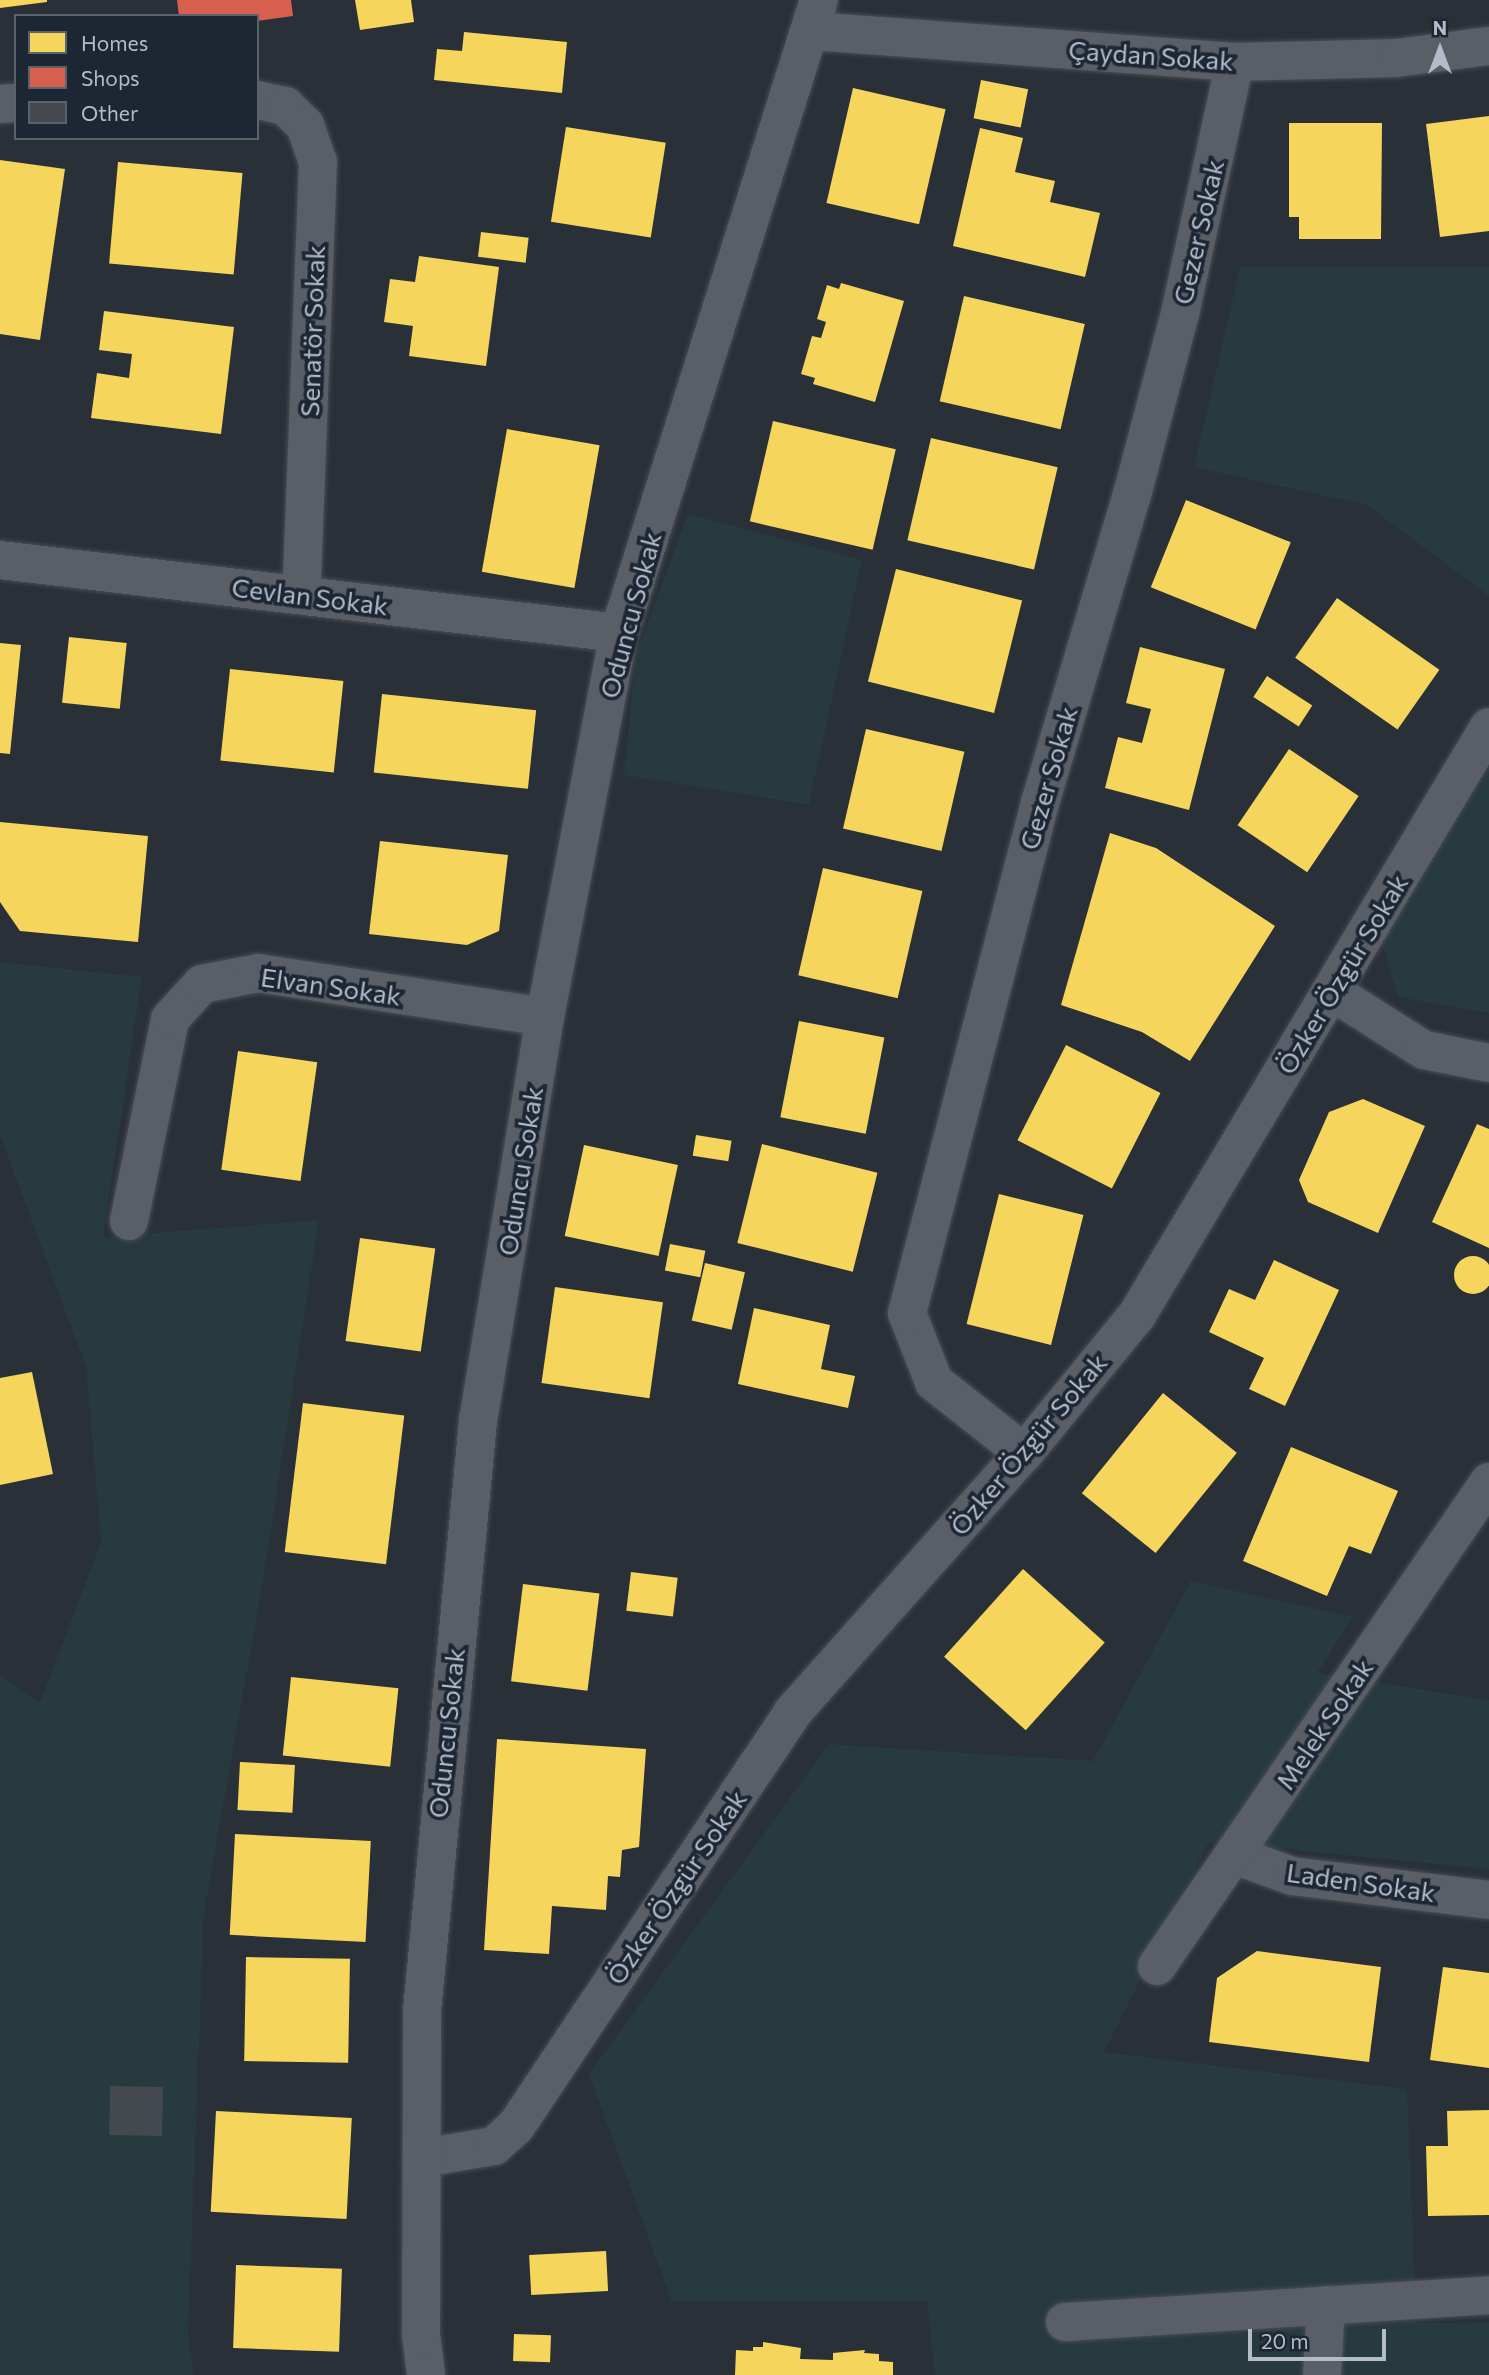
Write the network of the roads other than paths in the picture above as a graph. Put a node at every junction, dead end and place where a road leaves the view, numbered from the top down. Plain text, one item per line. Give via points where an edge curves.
1 (816, 15) edge
2 (1489, 46) edge
3 (1236, 62) junction
4 (259, 100) edge
5 (0, 560) edge
6 (302, 595) junction
7 (620, 633) junction
8 (1489, 727) edge
9 (1331, 991) junction
10 (545, 1017) junction
11 (1489, 1063) edge
12 (129, 1221) dead end
13 (1024, 1453) junction
14 (1489, 1482) edge
15 (1234, 1855) junction
16 (1489, 1900) edge
17 (1157, 1966) dead end
18 (422, 2158) junction
19 (1489, 2295) edge
20 (1326, 2305) junction
21 (1065, 2322) dead end
22 (426, 2375) edge
23 (1322, 2375) edge

1 - 3 street, Çaydan Sokak
1 - 7 street, Oduncu Sokak
2 - 3 street, Çaydan Sokak via 1396,58
3 - 13 street, Gezer Sokak via 1181,309 1132,495 1040,803 907,1313 934,1382
4 - 6 street, Senatör Sokak via 285,106 305,125 318,162
5 - 6 street, Cevlan Sokak
6 - 7 street, Cevlan Sokak
7 - 10 street, Oduncu Sokak
8 - 9 street, Özker Özgür Sokak
9 - 11 street via 1424,1050
9 - 13 street, Özker Özgür Sokak via 1137,1315
10 - 12 street, Elvan Sokak via 258,973 202,984 170,1019
10 - 18 street, Oduncu Sokak via 478,1421 432,1878 422,2011
13 - 18 street, Özker Özgür Sokak via 792,1713 516,2126 494,2146
14 - 15 street, Melek Sokak
15 - 16 street, Laden Sokak via 1292,1876
15 - 17 street, Melek Sokak
18 - 22 street, Oduncu Sokak via 421,2336
19 - 20 street
20 - 21 street
20 - 23 street

